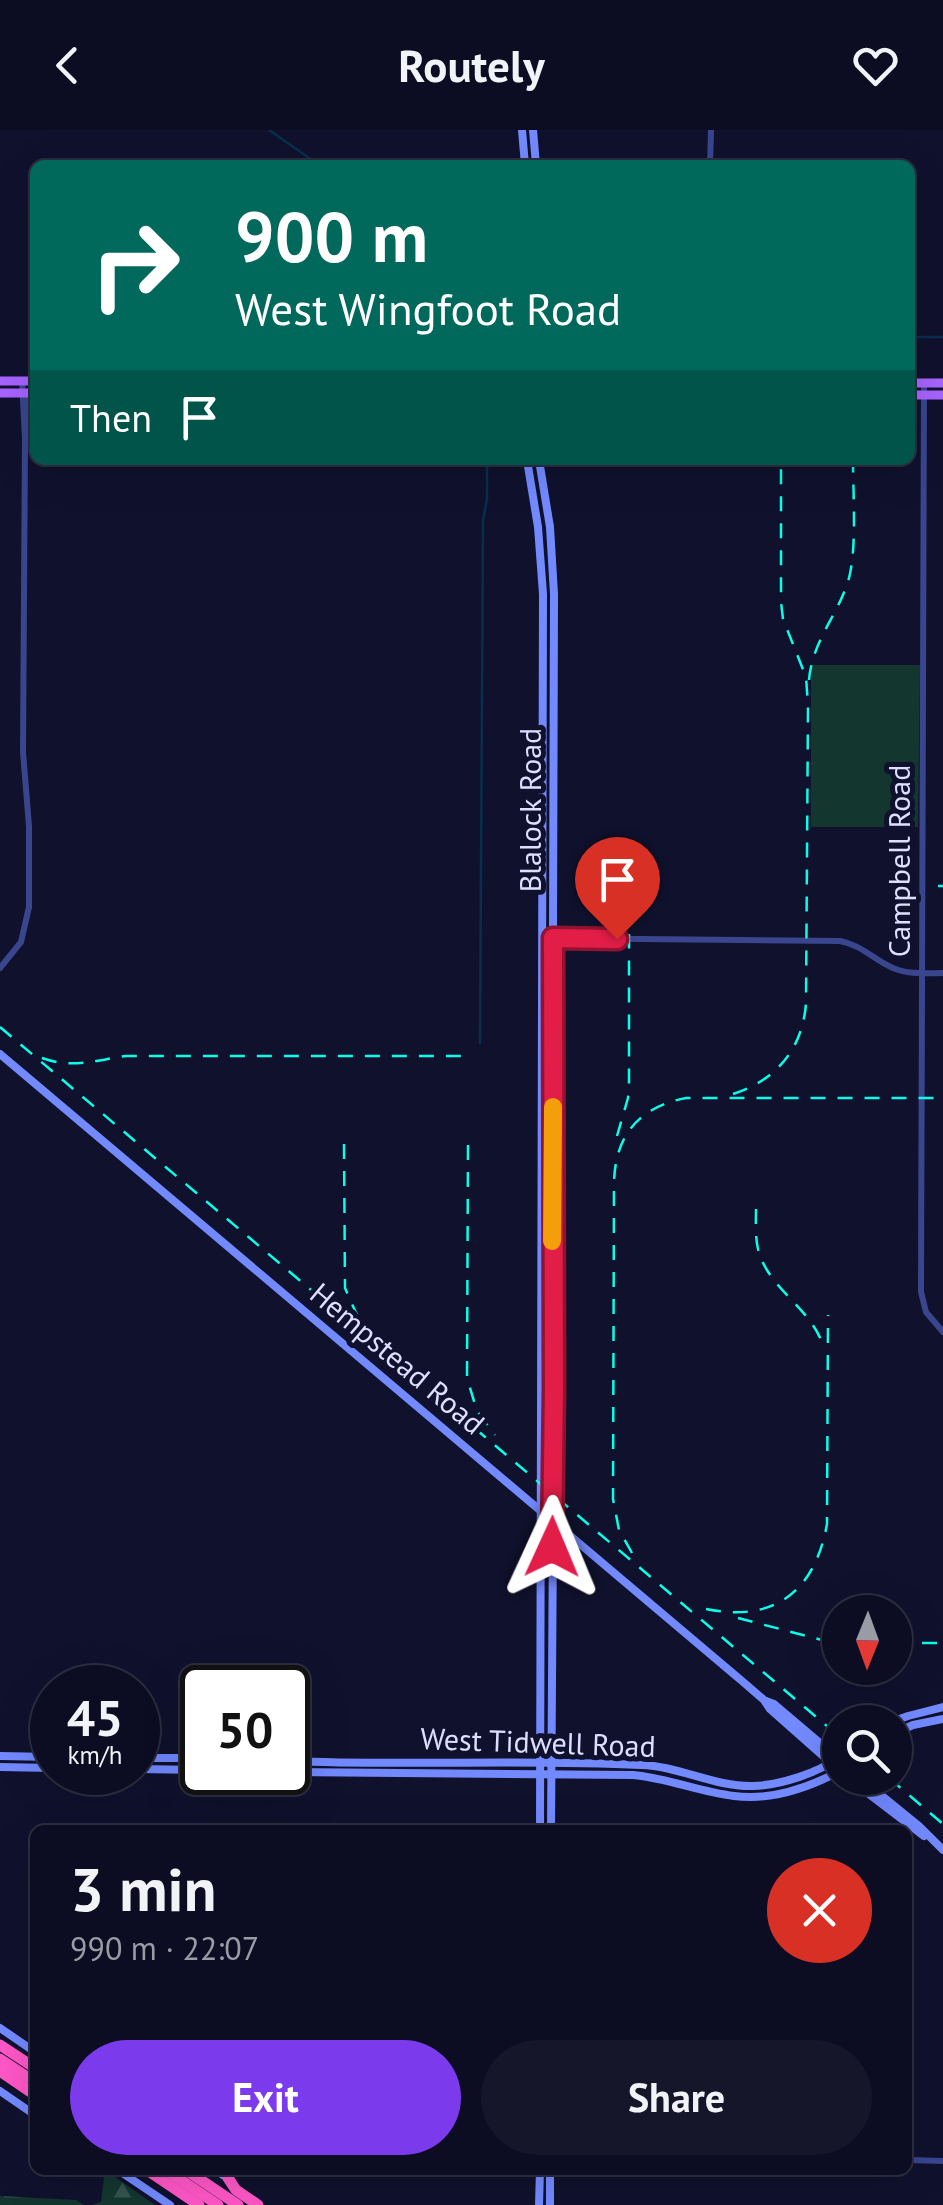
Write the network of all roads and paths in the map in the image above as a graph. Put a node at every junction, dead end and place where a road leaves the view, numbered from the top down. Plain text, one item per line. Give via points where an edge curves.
1 (522, 130) edge
2 (533, 130) edge
3 (710, 130) edge
4 (526, 160) edge
5 (536, 160) edge
6 (710, 160) edge
7 (0, 380) edge
8 (29, 381) edge
9 (943, 383) edge
10 (915, 385) edge
11 (924, 389) junction
12 (0, 393) edge
13 (29, 393) edge
14 (915, 393) edge
15 (943, 394) edge
16 (527, 465) edge
17 (528, 465) edge
18 (539, 465) edge
19 (544, 492) junction
20 (538, 527) junction
21 (550, 527) junction
22 (543, 594) junction
23 (554, 594) junction
24 (543, 659) junction
25 (554, 659) junction
26 (543, 730) junction
27 (554, 731) junction
28 (542, 801) junction
29 (554, 801) junction
30 (542, 871) junction
31 (554, 871) junction
32 (542, 938) junction
33 (553, 938) junction
34 (0, 968) edge
35 (922, 973) junction
36 (943, 973) edge
37 (542, 1038) junction
38 (554, 1038) junction
39 (0, 1054) edge
40 (540, 1267) junction
41 (552, 1267) junction
42 (943, 1332) edge
43 (542, 1350) junction
44 (554, 1350) junction
45 (542, 1432) junction
46 (554, 1433) junction
47 (541, 1488) junction
48 (519, 1493) junction
49 (541, 1512) junction
50 (552, 1521) junction
51 (574, 1540) junction
52 (552, 1547) junction
53 (943, 1707) edge
54 (541, 1714) junction
55 (912, 1715) edge
56 (943, 1719) edge
57 (912, 1724) edge
58 (552, 1728) junction
59 (822, 1748) edge
60 (0, 1756) edge
61 (30, 1757) edge
62 (310, 1762) edge
63 (320, 1762) junction
64 (389, 1762) junction
65 (464, 1762) junction
66 (541, 1763) junction
67 (552, 1763) junction
68 (822, 1766) edge
69 (0, 1768) edge
70 (30, 1768) edge
71 (310, 1772) edge
72 (320, 1772) junction
73 (391, 1773) junction
74 (463, 1774) junction
75 (540, 1774) junction
76 (552, 1774) junction
77 (697, 1777) junction
78 (822, 1779) edge
79 (694, 1787) junction
80 (872, 1795) edge
81 (878, 1795) edge
82 (899, 1814) junction
83 (540, 1825) edge
84 (551, 1825) edge
85 (909, 1825) edge
86 (912, 1828) edge
87 (943, 1850) edge
88 (0, 2028) edge
89 (0, 2045) edge
90 (30, 2049) edge
91 (0, 2059) edge
92 (30, 2065) edge
93 (0, 2071) edge
94 (30, 2079) edge
95 (0, 2092) edge
96 (30, 2092) edge
97 (30, 2112) edge
98 (912, 2160) edge
99 (943, 2160) edge
100 (125, 2175) edge
101 (154, 2175) edge
102 (173, 2175) edge
103 (193, 2175) edge
104 (223, 2175) edge
105 (540, 2175) edge
106 (550, 2175) edge
107 (228, 2178) junction
108 (170, 2205) edge
109 (199, 2205) edge
110 (218, 2205) edge
111 (238, 2205) edge
112 (258, 2205) edge
113 (268, 2205) edge
114 (539, 2205) edge
115 (550, 2205) edge

1 - 4 main road
2 - 5 main road
3 - 6 street
7 - 8 main road
8 - 13 street
9 - 11 main road
10 - 11 main road
11 - 14 main road
11 - 15 main road
11 - 35 street, Campbell Road
12 - 13 main road
13 - 34 street via 23,752 29,906 21,942
16 - 20 main road, Blalock Road
17 - 19 main road
18 - 19 main road, Blalock Road
19 - 21 main road, Blalock Road
20 - 21 main road
20 - 22 main road, Blalock Road
21 - 23 main road, Blalock Road
22 - 23 main road
22 - 24 main road, Blalock Road
23 - 25 main road, Blalock Road
24 - 25 main road
24 - 26 main road, Blalock Road
25 - 27 main road, Blalock Road
26 - 27 main road
26 - 28 main road, Blalock Road
27 - 29 main road, Blalock Road
28 - 29 main road
28 - 30 main road, Blalock Road
29 - 31 main road, Blalock Road
30 - 31 main road
30 - 32 main road, Blalock Road
31 - 33 main road, Blalock Road
32 - 33 street
32 - 37 main road, Blalock Road
33 - 35 street via 840,941 893,968
33 - 38 main road, Blalock Road
35 - 36 street
35 - 42 street, Campbell Road via 921,1292 926,1312
37 - 38 main road
37 - 40 main road, Blalock Road
38 - 41 main road, Blalock Road
39 - 48 main road, Hempstead Road
40 - 41 main road
40 - 43 main road, Blalock Road
41 - 44 main road, Blalock Road
43 - 44 main road
43 - 45 main road, Blalock Road
44 - 46 main road, Blalock Road
45 - 46 main road
45 - 47 main road, Blalock Road
46 - 50 main road, Blalock Road
47 - 48 main road
47 - 49 main road, Blalock Road
48 - 49 main road, Hempstead Road
49 - 50 main road, Hempstead Road
49 - 54 main road, Blalock Road
50 - 51 main road, Hempstead Road
50 - 52 main road, Blalock Road
51 - 52 main road
51 - 59 main road, Hempstead Road
52 - 58 main road, Blalock Road
53 - 55 main road
54 - 58 main road
54 - 66 main road, Blalock Road
56 - 57 main road
58 - 67 main road, Blalock Road
60 - 61 main road
62 - 63 main road, West Tidwell Road
63 - 64 main road, West Tidwell Road
63 - 72 main road
64 - 65 main road, West Tidwell Road
64 - 73 main road
65 - 66 main road, West Tidwell Road
65 - 74 main road
66 - 67 main road, West Tidwell Road
66 - 75 main road, Blalock Road
67 - 76 main road, Blalock Road
67 - 77 main road, West Tidwell Road via 648,1765
68 - 77 main road, West Tidwell Road via 753,1786
69 - 70 main road
71 - 72 main road, West Tidwell Road
72 - 73 main road, West Tidwell Road
73 - 74 main road, West Tidwell Road
74 - 75 main road, West Tidwell Road
75 - 76 main road, West Tidwell Road
75 - 83 main road, Blalock Road
76 - 79 main road, West Tidwell Road via 650,1776
76 - 84 main road, Blalock Road
77 - 79 main road
78 - 79 main road, West Tidwell Road via 783,1794 750,1797
80 - 82 main road
81 - 82 main road
82 - 85 main road
86 - 87 main road
88 - 90 main road
89 - 92 highway
91 - 94 highway
93 - 96 highway
95 - 97 main road
98 - 99 street
100 - 108 main road
101 - 109 highway
102 - 110 highway
103 - 111 highway
104 - 107 main road
105 - 114 main road
106 - 115 main road
107 - 112 highway
107 - 113 main road

